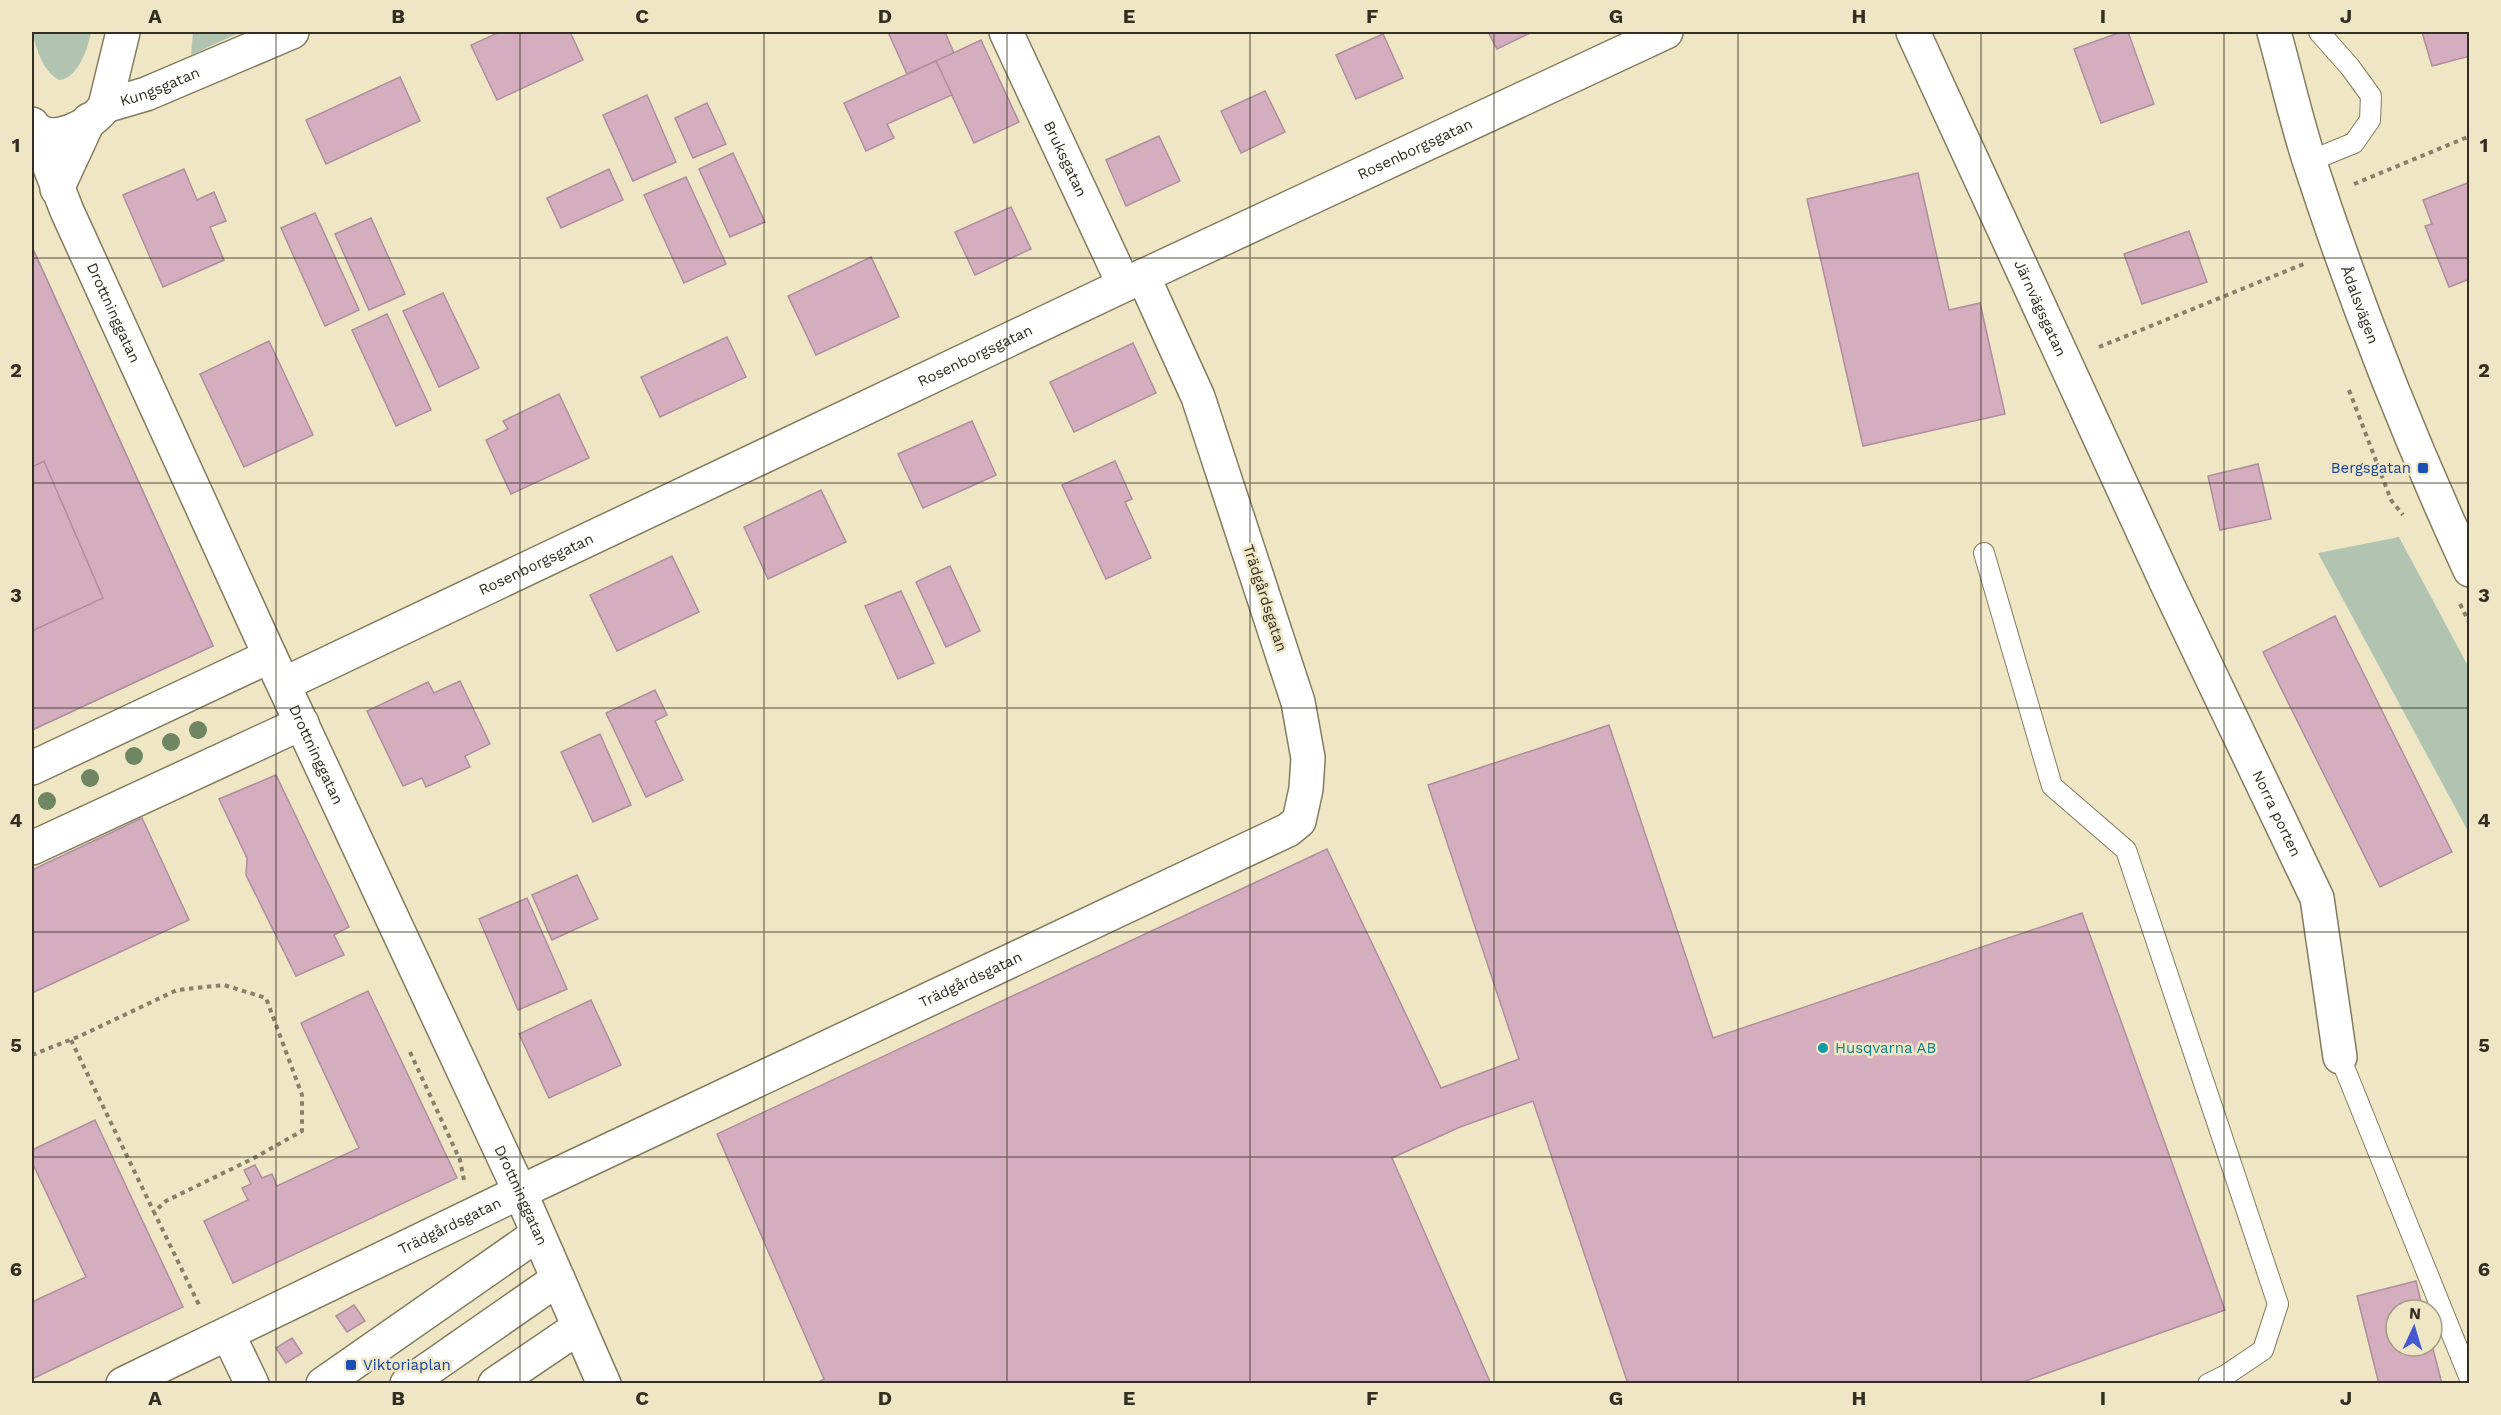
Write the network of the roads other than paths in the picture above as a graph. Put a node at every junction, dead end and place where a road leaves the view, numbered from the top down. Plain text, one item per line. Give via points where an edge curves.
1 (123, 32) edge
2 (292, 32) edge
3 (1006, 32) edge
4 (1666, 32) edge
5 (1913, 32) edge
6 (2274, 32) edge
7 (2319, 32) edge
8 (97, 113) junction
9 (33, 128) edge
10 (2310, 161) junction
11 (57, 189) junction
12 (1133, 281) junction
13 (1984, 553) dead end
14 (2469, 570) edge
15 (2168, 586) joint
16 (270, 656) junction
17 (284, 684) junction
18 (302, 723) junction
19 (32, 768) edge
20 (32, 848) edge
21 (2340, 1057) joint
22 (520, 1192) junction
23 (538, 1234) junction
24 (558, 1279) junction
25 (579, 1327) junction
26 (222, 1336) junction
27 (2469, 1379) edge
28 (123, 1383) edge
29 (252, 1383) edge
30 (323, 1383) edge
31 (407, 1383) edge
32 (495, 1383) edge
33 (604, 1383) edge
34 (2208, 1383) edge

1 - 8 street
2 - 8 street, Kungsgatan
3 - 12 street, Bruksgatan
4 - 12 street, Rosenborgsgatan
5 - 15 street, Järnvägsgatan
6 - 10 street, Ådalsvägen
7 - 10 lane via 2371,96 2370,120 2354,143
8 - 9 street, Kungsgatan via 66,134 46,135
8 - 11 street
9 - 11 street, Drottninggatan
10 - 14 street, Ådalsvägen via 2423,468
11 - 16 street, Drottninggatan
12 - 17 street, Rosenborgsgatan
12 - 22 street, Trädgårdsgatan via 1198,397 1298,702 1308,758 1299,821 1277,835
13 - 34 lane via 2052,786 2126,850 2278,1304 2263,1350
15 - 21 street, Norra porten via 2317,898
16 - 17 street, Drottninggatan
16 - 19 street
17 - 18 street, Drottninggatan
18 - 20 street
18 - 22 street, Drottninggatan
21 - 27 lane
22 - 23 street, Drottninggatan
22 - 26 street, Trädgårdsgatan
23 - 24 street, Drottninggatan
23 - 30 street
24 - 25 street, Drottninggatan
24 - 31 street
25 - 32 street
25 - 33 street, Drottninggatan
26 - 28 street, Trädgårdsgatan
26 - 29 street

